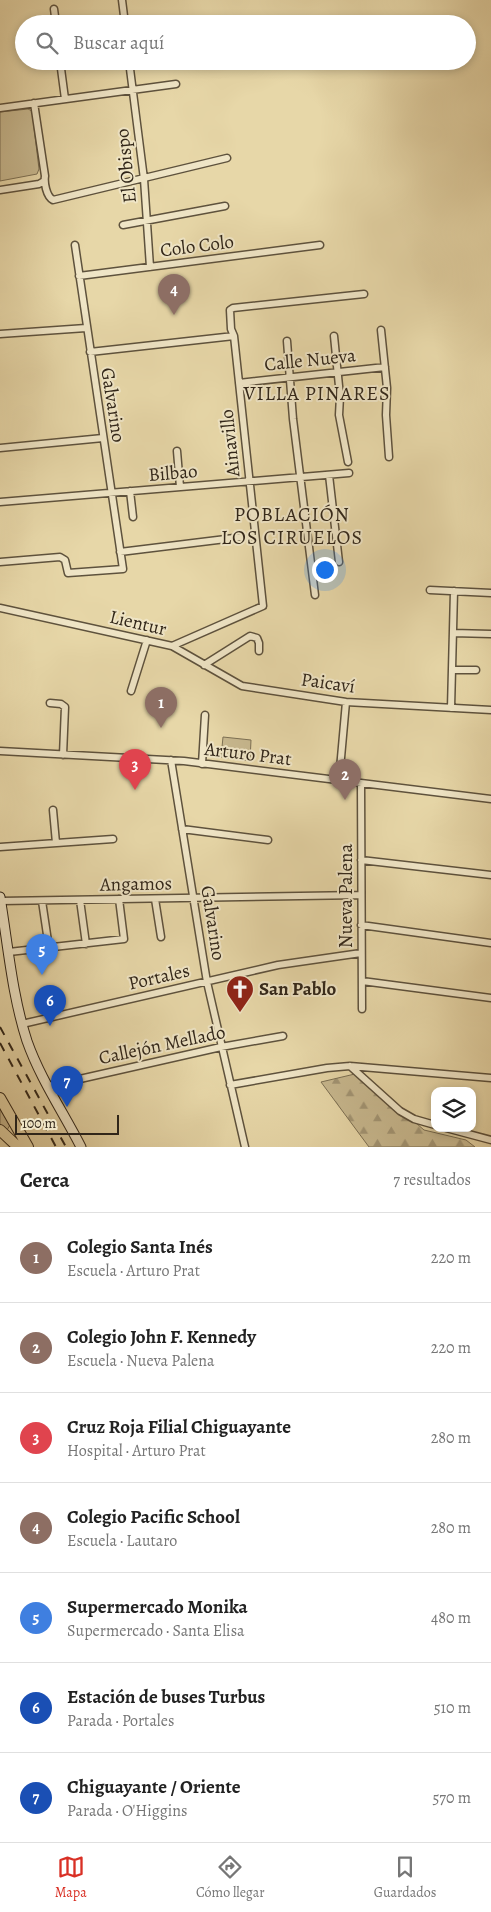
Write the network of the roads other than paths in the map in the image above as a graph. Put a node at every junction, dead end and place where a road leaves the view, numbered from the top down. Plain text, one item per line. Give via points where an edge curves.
1 (122, 0) edge
2 (54, 9) dead end
3 (55, 15) edge
4 (124, 15) edge
5 (61, 70) edge
6 (130, 70) edge
7 (176, 84) dead end
8 (133, 90) junction
9 (64, 99) junction
10 (34, 103) junction
11 (0, 108) edge
12 (227, 158) dead end
13 (144, 178) junction
14 (44, 181) junction
15 (0, 190) edge
16 (225, 206) dead end
17 (147, 220) junction
18 (122, 225) dead end
19 (75, 245) dead end
20 (320, 245) dead end
21 (150, 267) junction
22 (79, 276) junction
23 (364, 294) dead end
24 (86, 328) junction
25 (381, 330) dead end
26 (0, 334) edge
27 (234, 336) junction
28 (334, 336) dead end
29 (287, 340) dead end
30 (90, 352) junction
31 (385, 367) junction
32 (337, 372) junction
33 (291, 377) junction
34 (239, 383) junction
35 (103, 438) junction
36 (0, 448) edge
37 (177, 451) dead end
38 (389, 457) dead end
39 (348, 462) dead end
40 (350, 473) dead end
41 (329, 475) junction
42 (301, 477) junction
43 (250, 481) junction
44 (180, 487) junction
45 (130, 492) junction
46 (111, 493) junction
47 (0, 502) edge
48 (133, 517) dead end
49 (242, 537) dead end
50 (120, 552) junction
51 (0, 562) edge
52 (339, 562) dead end
53 (430, 590) dead end
54 (454, 592) junction
55 (491, 593) edge
56 (316, 595) dead end
57 (263, 606) joint
58 (0, 608) edge
59 (453, 633) junction
60 (491, 634) edge
61 (147, 640) junction
62 (172, 646) junction
63 (259, 651) dead end
64 (204, 665) junction
65 (452, 670) junction
66 (476, 670) dead end
67 (131, 691) dead end
68 (346, 702) junction
69 (50, 703) dead end
70 (451, 708) junction
71 (491, 710) edge
72 (204, 715) dead end
73 (0, 751) edge
74 (63, 754) junction
75 (171, 760) junction
76 (202, 764) junction
77 (340, 780) junction
78 (361, 783) junction
79 (491, 799) edge
80 (53, 810) dead end
81 (182, 829) junction
82 (114, 839) dead end
83 (268, 840) dead end
84 (56, 843) junction
85 (0, 848) edge
86 (361, 860) junction
87 (491, 875) edge
88 (361, 895) junction
89 (193, 898) junction
90 (0, 899) edge
91 (119, 899) junction
92 (155, 899) junction
93 (80, 900) junction
94 (42, 901) junction
95 (361, 925) junction
96 (161, 937) dead end
97 (491, 943) edge
98 (86, 944) junction
99 (49, 948) junction
100 (9, 952) junction
101 (361, 952) junction
102 (207, 982) junction
103 (362, 982) junction
104 (491, 998) edge
105 (362, 1009) dead end
106 (22, 1024) junction
107 (283, 1036) dead end
108 (221, 1047) junction
109 (350, 1066) junction
110 (491, 1078) edge
111 (230, 1085) junction
112 (49, 1086) junction
113 (0, 1098) edge
114 (431, 1124) edge
115 (0, 1130) edge
116 (461, 1132) edge
117 (491, 1140) edge
118 (18, 1147) edge
119 (28, 1147) edge
120 (81, 1147) edge
121 (245, 1147) edge

1 - 4 street
2 - 3 street
5 - 9 street
6 - 8 street, El Obispo
7 - 8 street
8 - 9 street
8 - 13 street, El Obispo
9 - 10 street
10 - 11 street
10 - 14 street
12 - 13 street
13 - 14 street via 54,200 49,197
13 - 17 street, El Obispo
14 - 15 street
16 - 17 street
17 - 18 street
17 - 21 street, El Obispo
19 - 22 street, Galvarino
20 - 21 street, Colo Colo
21 - 22 street, Colo Colo
22 - 24 street, Galvarino
23 - 27 street, Ainavillo via 234,308 230,313
24 - 26 street
24 - 30 street, Galvarino
25 - 31 street
27 - 30 street
27 - 34 street, Ainavillo
28 - 32 street
29 - 33 street
30 - 35 street, Galvarino
31 - 32 street, Calle Nueva
31 - 38 street
32 - 33 street, Calle Nueva
32 - 39 street via 339,415
33 - 34 street, Calle Nueva
33 - 42 street
34 - 43 street, Ainavillo
35 - 36 street
35 - 46 street, Galvarino
37 - 44 street
40 - 41 street, Bilbao
41 - 42 street, Bilbao
41 - 52 street
42 - 43 street, Bilbao
42 - 56 street
43 - 44 street, Bilbao
43 - 57 street, Ainavillo
44 - 45 street, Bilbao
45 - 46 street, Bilbao
45 - 48 street
46 - 47 street, Bilbao
46 - 50 street, Galvarino
49 - 50 street
50 - 51 street, Galvarino via 122,569 68,573 65,560 60,557
53 - 54 street
54 - 55 street
54 - 59 street
57 - 62 street, Lientur
58 - 61 street, Lientur
59 - 60 street
59 - 65 street
61 - 62 street, Lientur
61 - 67 street
62 - 64 street, Paicaví
63 - 64 street via 257,638 250,636
64 - 68 street, Paicaví via 242,686
65 - 66 street
65 - 70 street
68 - 70 street, Paicaví
68 - 77 street
69 - 74 street via 64,707
70 - 71 street, Paicaví
72 - 76 street
73 - 74 street, Arturo Prat
74 - 75 street, Arturo Prat
75 - 76 street, Arturo Prat
75 - 81 street, Galvarino
76 - 77 street, Arturo Prat
77 - 78 street, Arturo Prat
78 - 79 street, Arturo Prat
78 - 86 street, Nueva Palena
80 - 84 street
81 - 83 street
81 - 89 street, Galvarino
82 - 84 street
84 - 85 street
86 - 87 street
86 - 88 street, Nueva Palena
88 - 89 street, Angamos
88 - 95 street, Nueva Palena
89 - 92 street, Angamos
89 - 102 street, Galvarino
90 - 94 street, Angamos
90 - 100 main road
91 - 92 street, Angamos
91 - 93 street, Angamos
91 - 98 street via 124,939
92 - 96 street
93 - 94 street, Angamos
93 - 98 street
94 - 99 street
95 - 97 street
95 - 101 street, Nueva Palena
98 - 99 street
99 - 100 street
100 - 106 main road
101 - 102 street, Portales via 278,965
101 - 103 street, Nueva Palena
102 - 106 street, Portales
102 - 108 street, Galvarino
103 - 104 street
103 - 105 street, Nueva Palena
106 - 112 main road via 33,1056
107 - 108 street, Callejón Mellado
108 - 111 street, Galvarino
108 - 112 street, Callejón Mellado
109 - 110 street
109 - 111 street
109 - 114 street via 400,1111
111 - 121 street, Galvarino
112 - 120 main road
113 - 119 main road
115 - 118 main road
116 - 117 street

